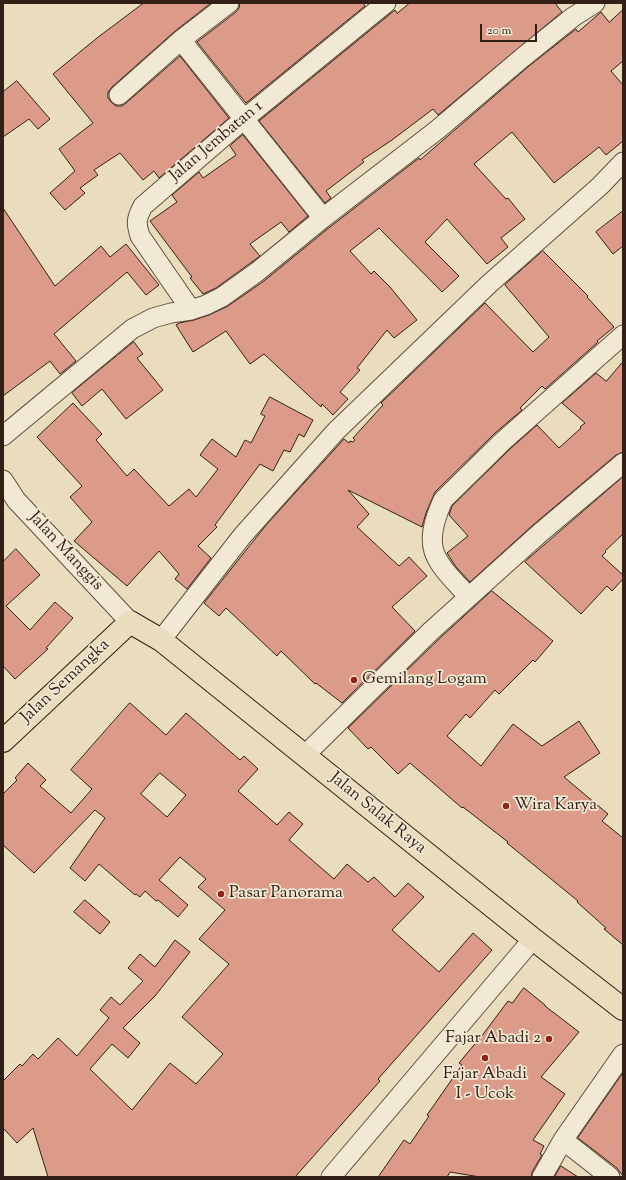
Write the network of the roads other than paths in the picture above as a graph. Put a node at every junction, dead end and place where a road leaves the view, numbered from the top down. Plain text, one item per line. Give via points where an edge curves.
1 (229, 3) edge
2 (386, 3) edge
3 (595, 3) edge
4 (181, 40) junction
5 (119, 95) dead end
6 (244, 119) junction
7 (623, 162) edge
8 (323, 218) junction
9 (191, 310) junction
10 (623, 335) edge
11 (3, 436) edge
12 (623, 463) edge
13 (3, 480) edge
14 (469, 598) junction
15 (130, 622) junction
16 (161, 640) junction
17 (3, 741) edge
18 (304, 756) junction
19 (533, 939) junction
20 (623, 1009) edge
21 (623, 1054) edge
22 (563, 1140) junction
23 (331, 1177) edge
24 (542, 1177) edge
25 (610, 1177) edge

1 - 4 street
2 - 6 street, Jalan Jembatan 1
3 - 8 street via 522,58 437,130
4 - 5 street
4 - 6 street
6 - 8 street
6 - 9 street, Jalan Jembatan 1 via 143,206 138,215 136,224 140,236
7 - 16 street via 600,186 489,284 336,431 243,535
8 - 9 street via 251,277 222,297
9 - 11 street via 153,318 132,329
10 - 14 street via 503,441 443,500 433,528 433,548 443,569
12 - 14 street via 540,533
13 - 15 street, Jalan Manggis via 16,500
14 - 18 street via 431,631
15 - 16 main road, Jalan Salak Raya
15 - 17 main road, Jalan Semangka
16 - 18 main road, Jalan Salak Raya
18 - 19 main road, Jalan Salak Raya
19 - 20 main road, Jalan Salak Raya
19 - 23 street
21 - 22 street
22 - 24 street
22 - 25 street

